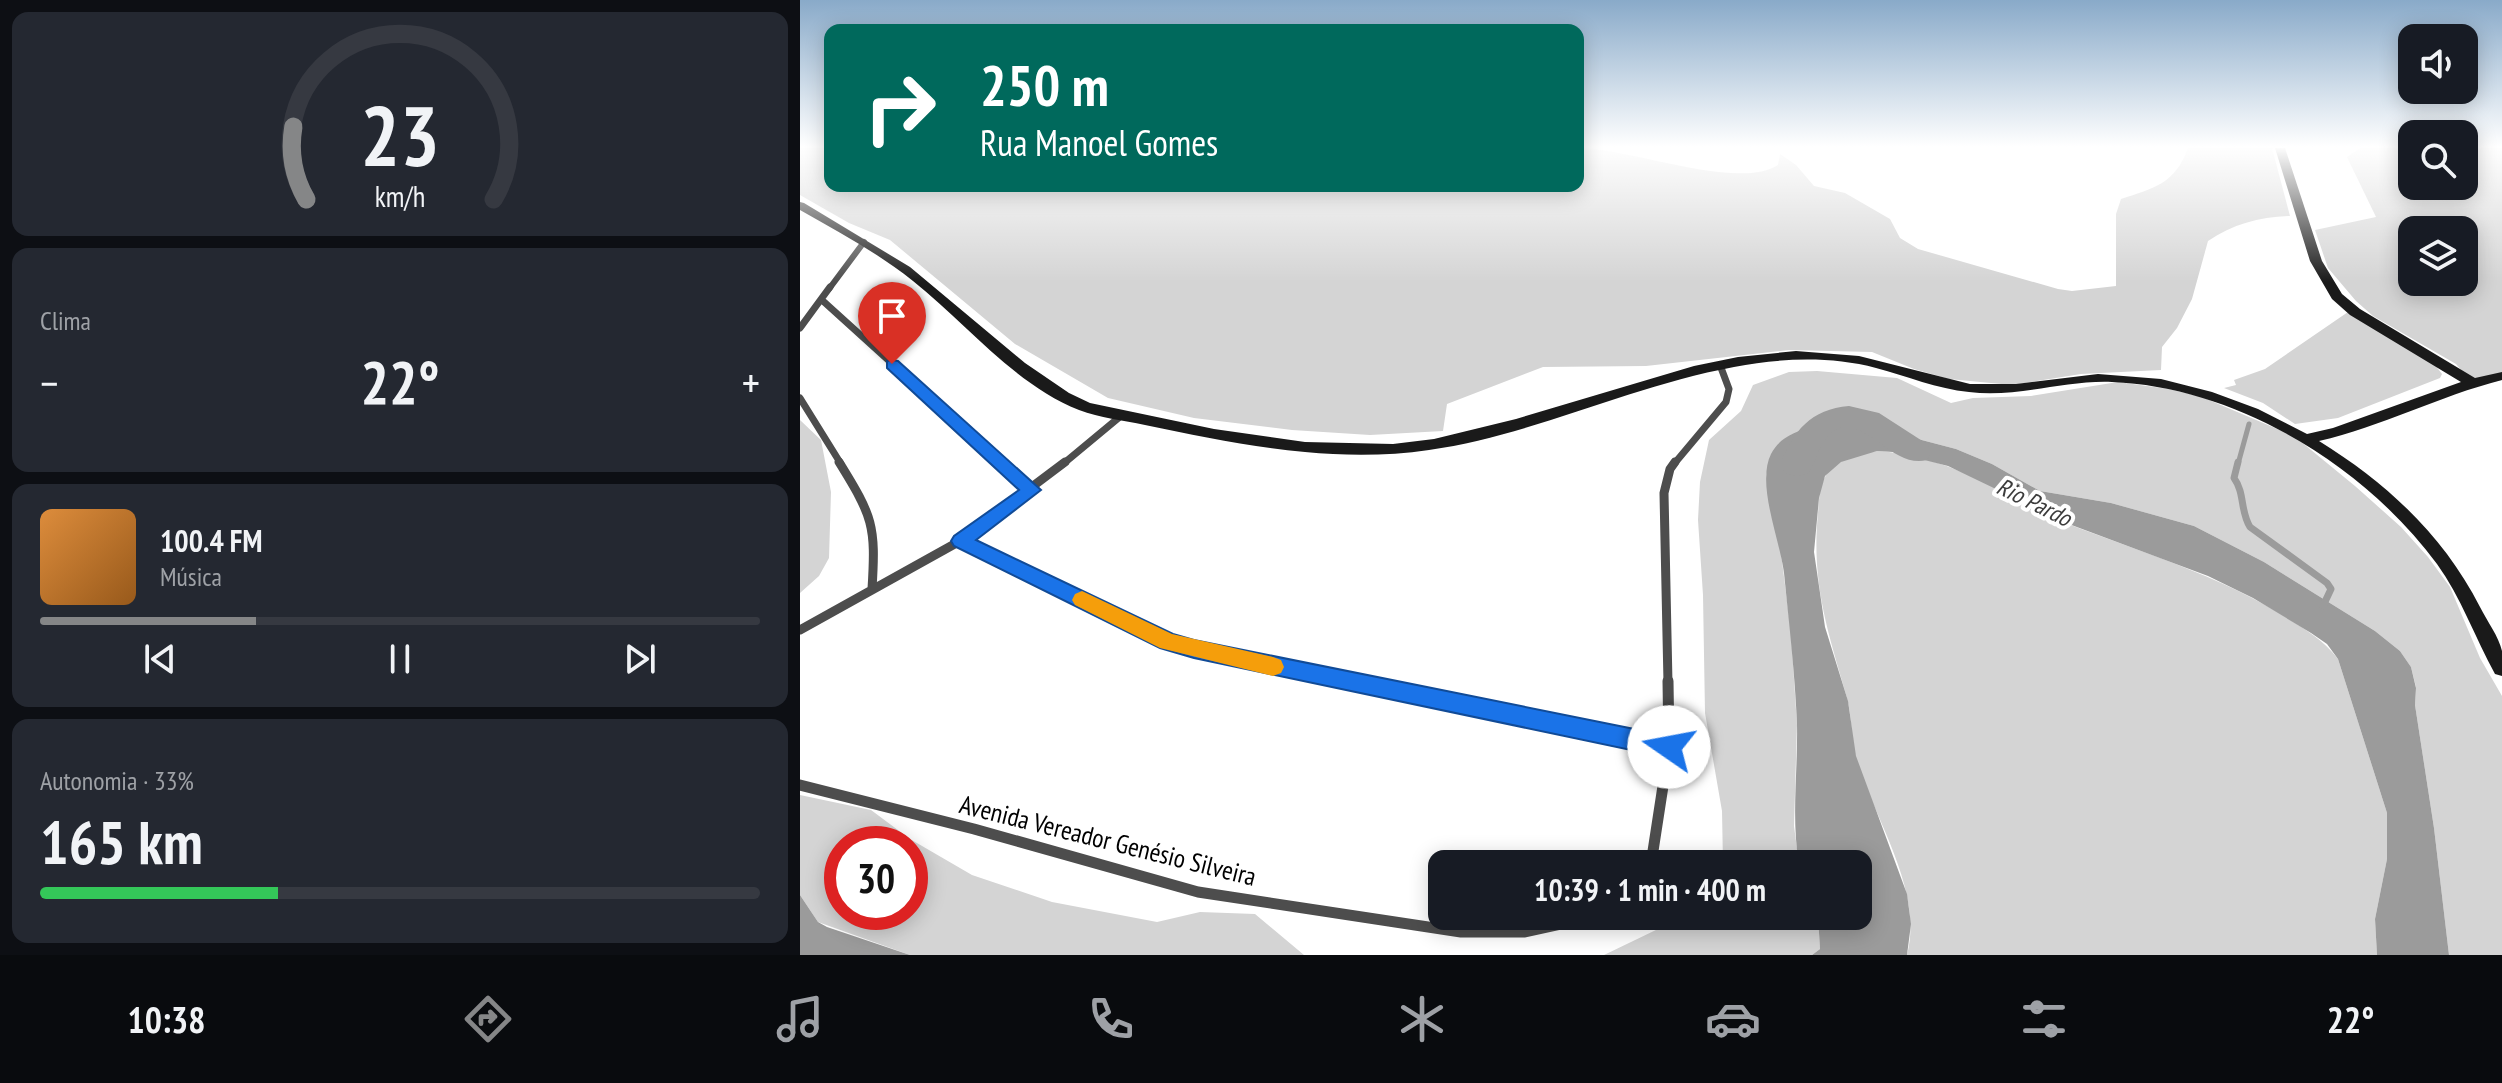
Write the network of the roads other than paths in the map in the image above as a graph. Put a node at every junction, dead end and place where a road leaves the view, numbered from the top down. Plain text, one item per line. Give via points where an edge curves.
1 (2294, 193) edge
2 (803, 210) edge
3 (864, 242) junction
4 (823, 301) junction
5 (800, 328) edge
6 (1720, 365) junction
7 (2502, 376) edge
8 (2473, 383) junction
9 (800, 398) edge
10 (1122, 415) junction
11 (2306, 439) junction
12 (1032, 490) junction
13 (960, 541) junction
14 (872, 589) junction
15 (800, 630) edge
16 (2502, 668) edge
17 (1669, 747) junction
18 (800, 785) edge
19 (1653, 850) edge
20 (1428, 927) edge
21 (1448, 930) edge
22 (1540, 930) edge

1 - 8 main road via 2313,254 2337,296
2 - 3 main road
3 - 4 street
3 - 10 main road via 917,278 1047,385 1086,407
4 - 5 street
4 - 12 street
6 - 10 main road via 1470,436 1386,450 1311,447
6 - 11 main road via 1790,355 1834,357 1980,389 2095,378 2137,380 2185,388 2245,408
6 - 17 street via 1729,396 1670,469 1664,493
7 - 8 main road
8 - 11 main road
9 - 14 street via 868,509 875,542
10 - 12 street
11 - 16 main road via 2391,503 2425,537 2460,586
12 - 13 street
13 - 14 street
13 - 17 street via 1167,641 1194,649
14 - 15 street
17 - 19 street
18 - 20 street, Avenida Vereador Genésio Silveira via 1198,892
21 - 22 street, Avenida Vereador Genésio Silveira

